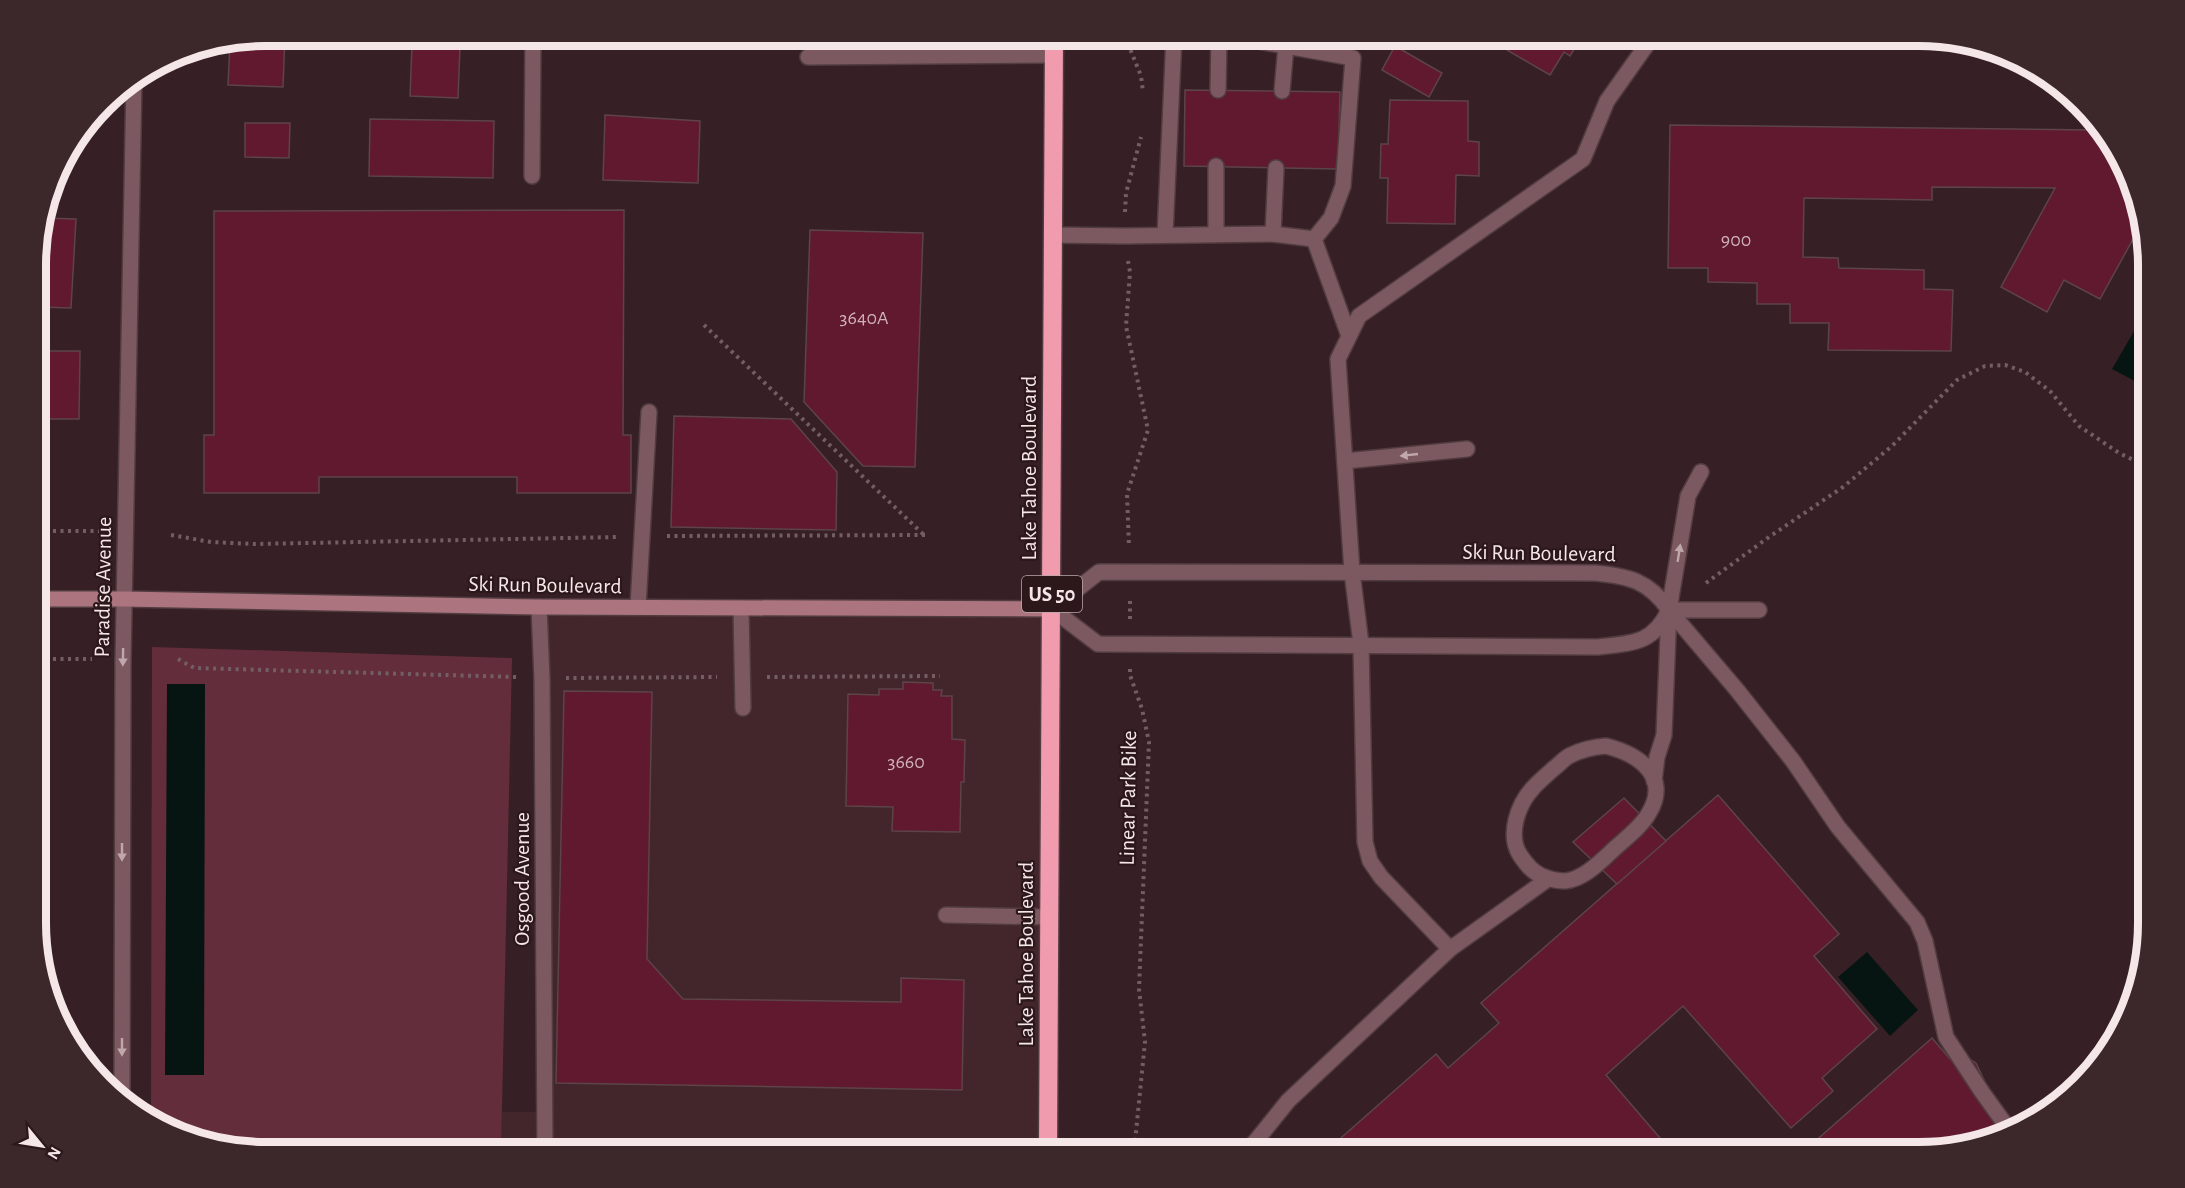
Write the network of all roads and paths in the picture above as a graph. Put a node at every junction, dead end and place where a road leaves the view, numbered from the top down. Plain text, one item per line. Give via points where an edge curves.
1 (533, 46) edge
2 (1053, 46) edge
3 (1129, 46) edge
4 (1174, 46) edge
5 (1220, 46) edge
6 (1286, 46) joint
7 (1646, 46) edge
8 (1053, 54) junction
9 (808, 57) dead end
10 (1218, 90) dead end
11 (134, 91) edge
12 (1282, 91) dead end
13 (1145, 99) dead end
14 (1143, 129) dead end
15 (1216, 166) dead end
16 (1276, 168) dead end
17 (532, 176) dead end
18 (1216, 234) junction
19 (1273, 234) junction
20 (1053, 235) junction
21 (1165, 235) junction
22 (1124, 236) junction
23 (1314, 239) junction
24 (704, 325) dead end
25 (1349, 336) junction
26 (649, 412) dead end
27 (1467, 449) dead end
28 (1345, 461) junction
29 (2138, 462) edge
30 (1701, 472) dead end
31 (46, 531) edge
32 (100, 531) dead end
33 (171, 535) dead end
34 (642, 537) junction
35 (1130, 572) junction
36 (1352, 572) junction
37 (1706, 584) dead end
38 (46, 599) edge
39 (124, 599) junction
40 (539, 607) junction
41 (638, 607) junction
42 (741, 608) junction
43 (1052, 609) junction
44 (1669, 610) junction
45 (1759, 610) dead end
46 (1361, 644) junction
47 (1130, 645) junction
48 (46, 659) edge
49 (92, 659) dead end
50 (743, 708) dead end
51 (1654, 781) junction
52 (1548, 879) junction
53 (946, 915) dead end
54 (1050, 917) junction
55 (1450, 949) junction
56 (122, 1088) edge
57 (2005, 1124) edge
58 (545, 1142) edge
59 (1048, 1142) edge
60 (1135, 1142) edge
61 (1255, 1142) edge

1 - 17 street
2 - 8 highway, Lake Tahoe Boulevard / US 50
3 - 13 path
4 - 21 street
5 - 10 street
6 - 12 street
6 - 23 street via 1353,58 1344,186 1331,218
7 - 25 street via 1607,101 1583,159 1359,316
8 - 9 street
8 - 20 highway, Lake Tahoe Boulevard / US 50
11 - 39 street, Paradise Avenue
14 - 22 path, Linear Park Bike via 1126,193
15 - 18 street
16 - 19 street
18 - 19 street
18 - 21 street
19 - 23 street
20 - 22 street
20 - 43 highway, Lake Tahoe Boulevard / US 50
21 - 22 street
22 - 35 path, Linear Park Bike via 1130,272 1126,326 1148,430 1127,494
23 - 25 street
24 - 34 path via 925,535
25 - 28 street via 1338,359
26 - 34 street
27 -> 28 street
28 - 36 street
29 - 37 path via 2079,426 2050,391 2025,372 2005,365 1985,366 1958,380 1892,446 1843,487
44 -> 30 street via 1688,496
31 - 32 path
33 - 34 path via 254,544
34 - 41 street
35 - 36 street, Ski Run Boulevard
35 - 43 street, Ski Run Boulevard via 1099,572
35 - 47 path, Linear Park Bike
36 - 44 street, Ski Run Boulevard via 1622,575 1644,584
36 - 46 street
38 - 39 main road, Ski Run Boulevard
39 - 40 main road, Ski Run Boulevard
39 -> 56 street, Paradise Avenue
40 - 41 main road, Ski Run Boulevard
40 - 58 street, Osgood Avenue
41 - 42 main road, Ski Run Boulevard
42 - 43 main road, Ski Run Boulevard
42 - 50 street
43 - 47 street via 1098,644
43 - 54 highway, Lake Tahoe Boulevard / US 50
44 - 45 street
44 - 46 street via 1662,626 1646,639 1598,647
44 - 51 street via 1664,735
44 - 57 street, Ski Run Boulevard via 1737,690 1838,827 1917,922 1925,941 1946,1037
46 - 47 street
46 - 55 street via 1365,842 1370,861
47 - 60 path, Linear Park Bike via 1130,675 1149,742 1139,989 1145,1042
48 - 49 path
51 - 52 street via 1656,794 1650,813 1637,828 1580,876 1566,881
51 - 52 street via 1636,757 1606,746 1569,756 1533,788 1522,802 1514,835 1517,851 1527,866
52 - 55 street
53 - 54 street
54 - 59 highway, Lake Tahoe Boulevard / US 50
55 - 61 street via 1288,1101

